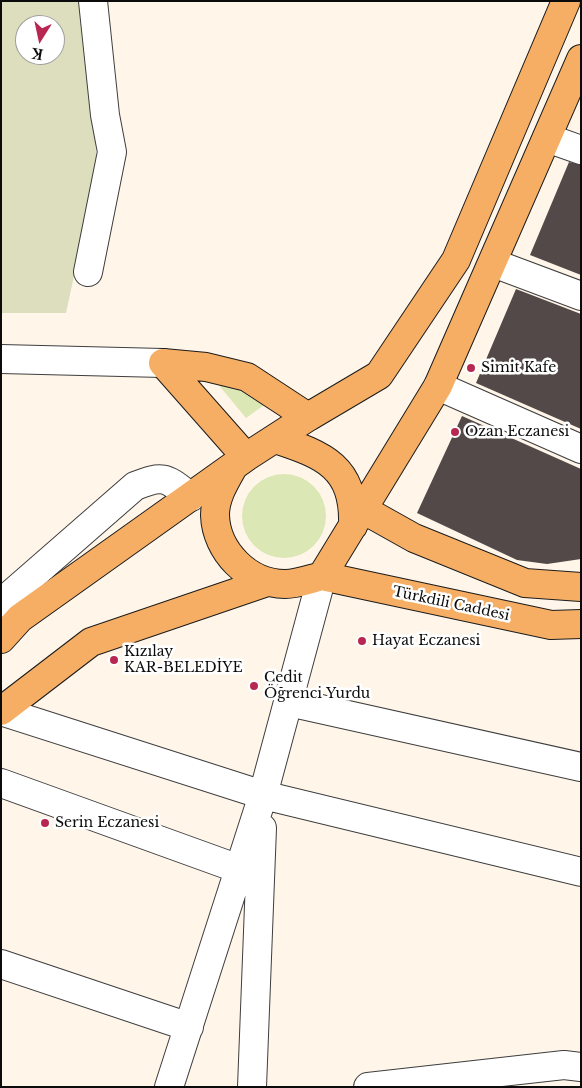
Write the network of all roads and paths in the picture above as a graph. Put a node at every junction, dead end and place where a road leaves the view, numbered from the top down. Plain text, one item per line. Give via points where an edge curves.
1 (93, 1) edge
2 (566, 1) edge
3 (581, 59) edge
4 (547, 138) junction
5 (581, 150) edge
6 (493, 263) junction
7 (88, 272) dead end
8 (581, 296) edge
9 (1, 360) edge
10 (163, 364) junction
11 (438, 386) junction
12 (308, 417) junction
13 (275, 440) junction
14 (581, 449) edge
15 (240, 462) junction
16 (190, 497) junction
17 (359, 518) junction
18 (322, 576) junction
19 (267, 582) junction
20 (581, 588) edge
21 (1, 603) edge
22 (581, 624) edge
23 (1, 639) edge
24 (289, 702) junction
25 (1, 711) edge
26 (581, 767) edge
27 (1, 783) edge
28 (263, 795) junction
29 (239, 870) junction
30 (581, 871) edge
31 (1, 964) edge
32 (189, 1027) junction
33 (581, 1067) edge
34 (169, 1087) edge
35 (252, 1087) edge
36 (368, 1087) edge

1 - 7 street via 112,152
2 - 12 main road via 456,260 380,375
3 - 4 main road
4 - 5 street
4 - 6 main road
6 - 8 street
6 - 11 main road
9 - 10 street
10 - 12 main road via 206,367 247,377
10 - 15 main road via 218,424
11 - 14 street
11 - 17 main road
12 - 13 main road
13 - 15 main road
13 - 17 main road via 325,458 340,473
15 - 16 main road
15 - 19 main road via 219,492 215,515 219,537 230,557 246,572
16 - 21 street via 168,480 151,480 135,486
16 - 23 main road via 20,618
17 - 18 main road
17 - 20 main road via 525,583
18 - 19 main road via 284,584
18 - 22 main road, Türkdili Caddesi via 551,625
18 - 24 street
19 - 25 main road via 91,642
24 - 26 street
24 - 28 street
25 - 28 street
27 - 29 street
28 - 29 street
28 - 30 street
28 - 35 street
29 - 32 street
31 - 32 street
32 - 34 street
33 - 36 street via 564,1065

